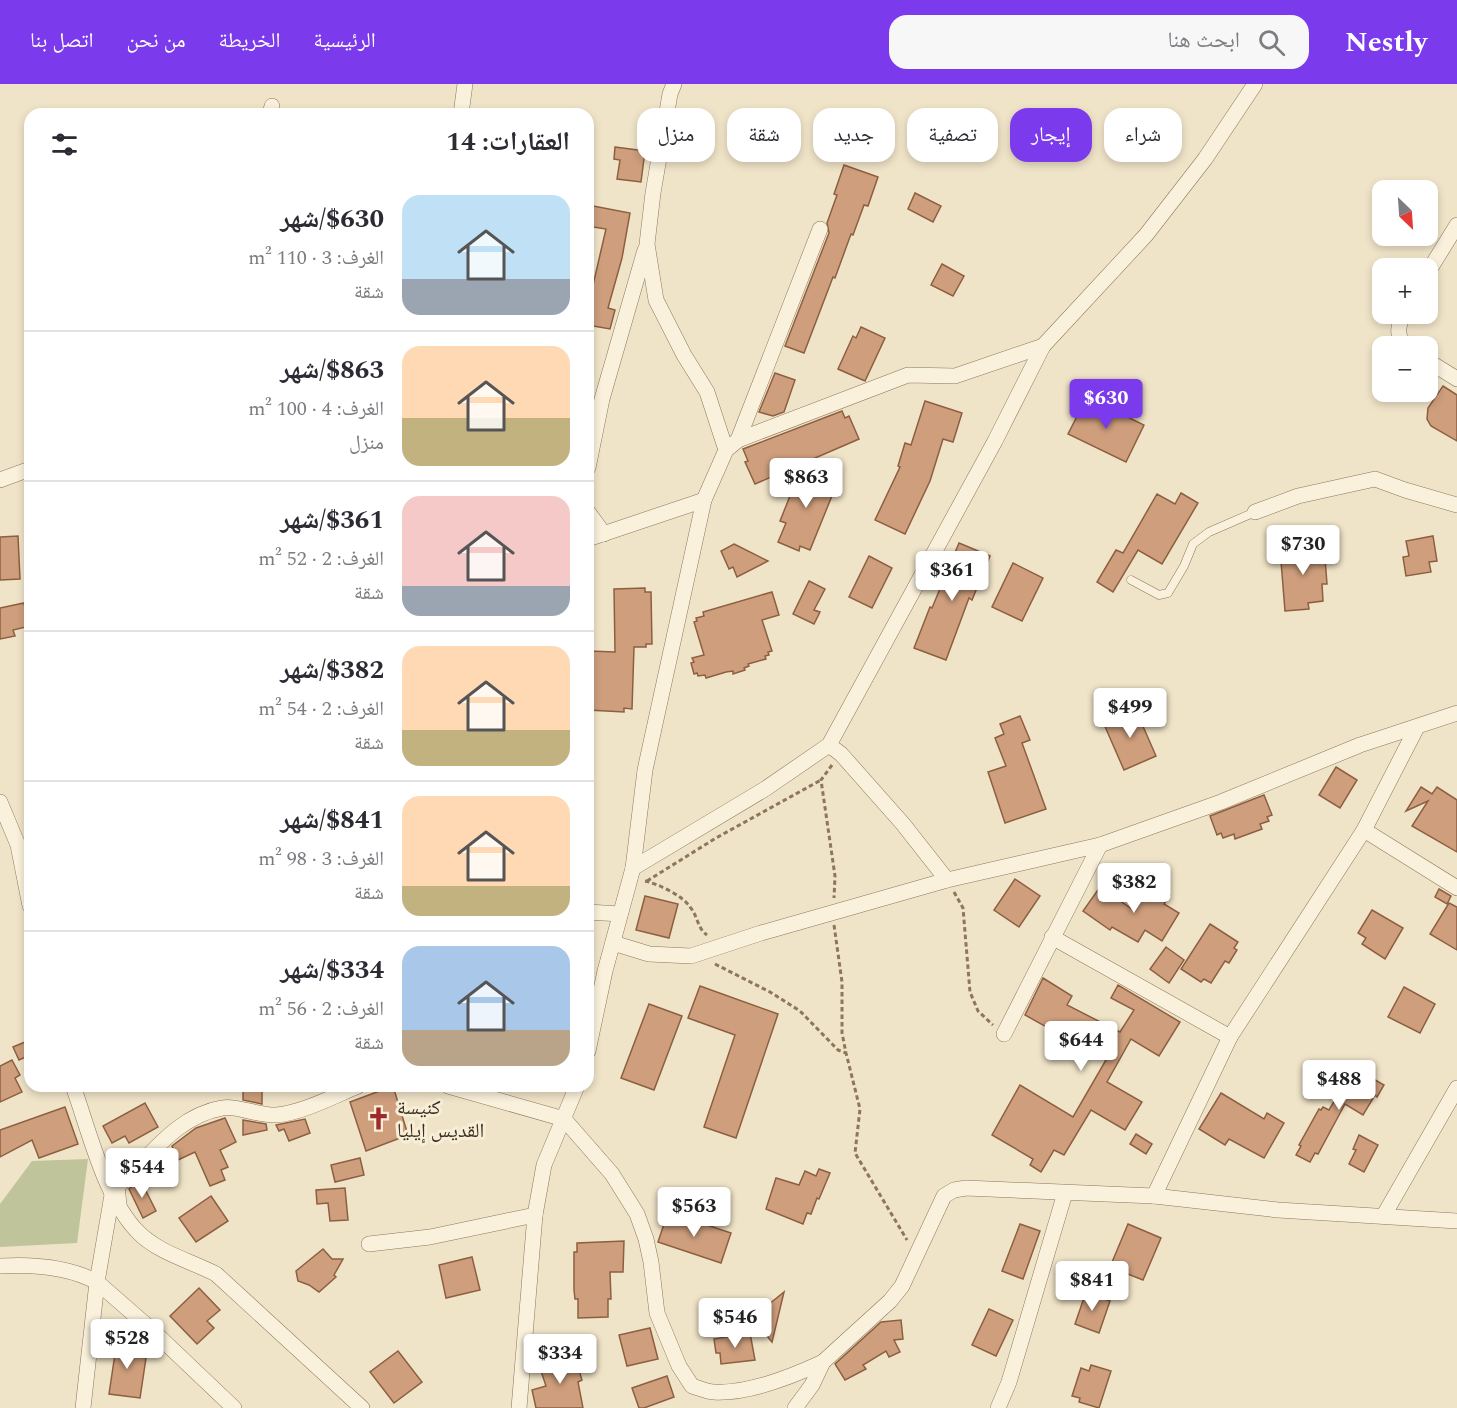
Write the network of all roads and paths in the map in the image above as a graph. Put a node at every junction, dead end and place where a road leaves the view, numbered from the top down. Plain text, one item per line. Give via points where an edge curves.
1 (465, 84) edge
2 (674, 84) edge
3 (1256, 84) edge
4 (462, 108) edge
5 (1457, 225) edge
6 (820, 229) dead end
7 (647, 244) junction
8 (1437, 258) edge
9 (1043, 346) junction
10 (1438, 367) edge
11 (1457, 379) edge
12 (594, 438) edge
13 (732, 445) junction
14 (24, 471) edge
15 (0, 480) edge
16 (704, 500) junction
17 (1457, 505) edge
18 (1255, 512) joint
19 (594, 520) edge
20 (604, 534) junction
21 (594, 538) edge
22 (1131, 580) dead end
23 (1457, 713) edge
24 (1417, 727) junction
25 (835, 750) junction
26 (821, 780) junction
27 (0, 802) edge
28 (1364, 830) junction
29 (24, 844) edge
30 (1100, 845) junction
31 (633, 868) junction
32 (947, 880) junction
33 (647, 881) junction
34 (627, 887) junction
35 (1457, 888) edge
36 (594, 912) edge
37 (620, 914) junction
38 (833, 914) junction
39 (1052, 937) junction
40 (613, 943) junction
41 (724, 945) junction
42 (691, 956) junction
43 (594, 1025) edge
44 (1004, 1034) joint
45 (1230, 1037) junction
46 (846, 1053) junction
47 (1457, 1088) edge
48 (75, 1092) edge
49 (343, 1092) edge
50 (469, 1092) edge
51 (570, 1092) edge
52 (564, 1119) junction
53 (1065, 1193) junction
54 (1154, 1196) junction
55 (115, 1199) junction
56 (535, 1215) junction
57 (1384, 1215) junction
58 (1457, 1221) edge
59 (369, 1244) dead end
60 (917, 1256) junction
61 (0, 1266) edge
62 (96, 1282) junction
63 (823, 1362) junction
64 (84, 1408) edge
65 (234, 1408) edge
66 (362, 1408) edge
67 (519, 1408) edge
68 (795, 1408) edge
69 (998, 1408) edge

1 - 4 street
2 - 7 street
3 - 9 street via 1146,235
5 - 8 street
6 - 13 street
7 - 12 street
7 - 13 street via 656,300
9 - 13 street via 955,376 908,375
9 - 25 street
10 - 11 street
13 - 16 street
14 - 15 street
16 - 20 street
16 - 31 street via 645,770
17 - 18 street via 1375,479 1298,496
18 - 22 lane via 1209,532 1193,544 1168,594 1159,595
19 - 20 street
20 - 21 street
23 - 24 street
24 - 28 street
24 - 30 street via 1360,745 1221,802
25 - 26 path
25 - 31 street
25 - 32 street via 903,824
26 - 33 path
26 - 38 path via 835,876
27 - 29 street
28 - 35 street
28 - 45 street
30 - 32 street
30 - 39 street
31 - 34 street
32 - 38 street
32 - 44 path via 963,908 970,992 978,1011
33 - 34 path
33 - 41 path via 690,906 701,931
34 - 37 street
36 - 37 street
37 - 40 street
38 - 41 street
38 - 46 path
39 - 44 street
39 - 45 street
40 - 42 street via 649,954
40 - 43 street
41 - 42 street
42 - 46 path via 770,992 800,1011 838,1050
45 - 54 street
46 - 60 path via 860,1109 855,1153
47 - 57 street
48 - 55 street
49 - 55 street via 277,1115 230,1107 197,1116 173,1130 117,1187
50 - 52 street
51 - 52 street
52 - 56 street via 544,1165
52 - 63 street via 612,1174 637,1214 651,1262 657,1312 679,1366 692,1386 728,1392 789,1377
53 - 54 street
53 - 60 street via 954,1190 944,1196
53 - 69 street
54 - 57 street via 1278,1210
55 - 62 street
55 - 66 street via 138,1233 216,1274
56 - 59 street via 430,1237
56 - 67 street
57 - 58 street
60 - 63 street via 902,1287 890,1301
61 - 62 street via 62,1269
62 - 64 street
62 - 65 street
63 - 68 street

